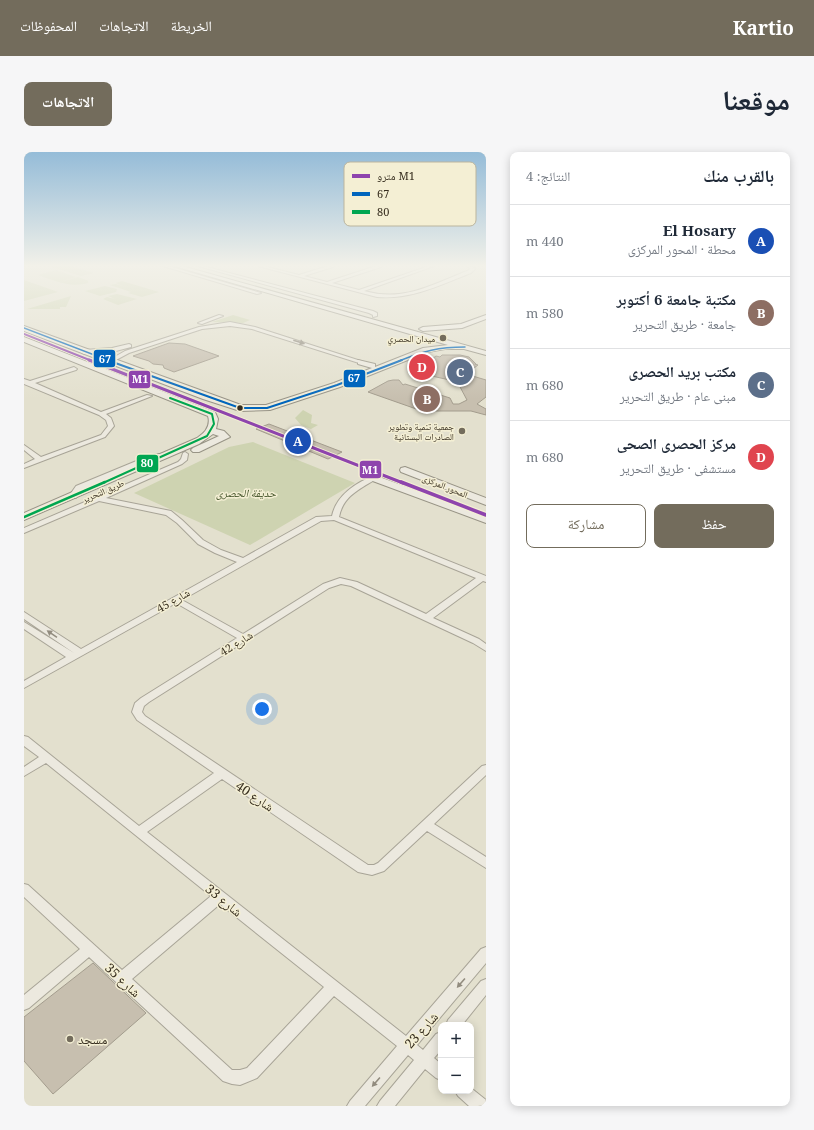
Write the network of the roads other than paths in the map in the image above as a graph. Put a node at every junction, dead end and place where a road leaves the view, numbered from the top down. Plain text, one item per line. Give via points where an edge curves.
1 (344, 311) edge
2 (355, 311) edge
3 (365, 311) edge
4 (221, 316) dead end
5 (375, 316) junction
6 (486, 317) edge
7 (486, 324) edge
8 (24, 328) edge
9 (423, 329) junction
10 (472, 330) dead end
11 (24, 339) edge
12 (470, 344) junction
13 (486, 347) edge
14 (435, 348) junction
15 (88, 351) junction
16 (486, 353) edge
17 (114, 359) junction
18 (361, 362) joint
19 (372, 366) junction
20 (74, 369) dead end
21 (360, 377) junction
22 (26, 383) edge
23 (200, 395) junction
24 (212, 395) dead end
25 (149, 396) dead end
26 (182, 402) junction
27 (102, 414) junction
28 (211, 431) junction
29 (24, 447) edge
30 (185, 454) junction
31 (40, 460) junction
32 (24, 466) edge
33 (405, 470) dead end
34 (374, 478) joint
35 (472, 497) junction
36 (101, 499) junction
37 (486, 502) edge
38 (455, 508) junction
39 (26, 514) edge
40 (42, 517) junction
41 (335, 518) junction
42 (486, 520) edge
43 (24, 525) edge
44 (24, 531) edge
45 (243, 561) junction
46 (484, 578) edge
47 (175, 599) junction
48 (24, 615) edge
49 (427, 618) junction
50 (24, 625) edge
51 (243, 638) junction
52 (486, 648) edge
53 (76, 655) junction
54 (24, 685) edge
55 (137, 712) joint
56 (24, 740) edge
57 (46, 758) junction
58 (486, 769) edge
59 (24, 772) edge
60 (222, 773) junction
61 (426, 825) junction
62 (139, 832) junction
63 (486, 863) edge
64 (24, 889) edge
65 (220, 896) junction
66 (89, 949) junction
67 (486, 953) edge
68 (122, 980) junction
69 (486, 985) edge
70 (333, 987) junction
71 (24, 1004) edge
72 (455, 1022) edge
73 (438, 1043) edge
74 (407, 1046) junction
75 (424, 1060) junction
76 (438, 1071) edge
77 (467, 1094) edge
78 (356, 1106) edge
79 (385, 1106) edge
80 (481, 1106) edge

1 - 12 main road
2 - 5 main road
3 - 5 street
4 - 15 street via 122,348
5 - 9 main road
6 - 9 main road via 462,326
7 - 10 main road
8 - 15 main road
9 - 12 main road
11 - 26 main road
12 - 13 main road
12 - 14 main road
12 - 16 main road
14 - 19 main road via 432,344 420,343
14 - 21 main road
15 - 17 street
15 - 23 main road
17 -> 18 street via 127,352 202,328 230,324 253,328
17 - 24 street
18 - 19 main road
19 - 21 main road via 359,373 357,375
20 - 22 street
21 - 23 main road via 304,397 254,409 234,407
22 - 27 street
23 - 26 main road
25 - 27 street
26 - 28 main road via 212,414 214,421
27 - 31 street via 109,419 111,426 103,436
28 - 30 main road, طريق التحرير via 221,433 225,437
28 - 39 main road, طريق التحرير via 200,440 168,455
29 - 31 street
30 - 36 street via 184,460 180,463
30 - 40 main road, طريق التحرير
31 - 32 street
33 - 35 main road, المحور المركزى
34 - 38 main road, المحور المركزى
34 - 41 street via 340,501
35 - 37 main road, المحور المركزى
35 - 38 main road
36 - 44 street
36 - 45 street via 168,513 177,518 206,546
38 - 42 main road, المحور المركزى
39 - 40 main road
40 - 43 main road, طريق التحرير
41 - 45 street, شارع 45 via 314,520
41 - 46 street
45 - 47 street, شارع 45
46 - 49 street
47 - 51 street
47 - 53 street, شارع 45
53 -> 48 street
49 - 51 street, شارع 42 via 354,584 340,581 326,586
49 - 52 street
50 - 53 street
51 - 55 street, شارع 42 via 144,700
53 - 54 street, شارع 45
55 - 60 street, شارع 40 via 141,718
56 - 57 street, شارع 33
57 - 59 street
57 - 62 street, شارع 33
58 - 61 street
60 - 61 street, شارع 40 via 362,869 369,871 377,870
60 - 62 street
61 - 63 street
62 - 65 street, شارع 33
64 - 66 street, شارع 35
65 - 68 street
65 - 70 street, شارع 33
66 - 68 street, شارع 35
66 - 71 street
67 -> 74 street, شارع 23
68 - 70 street, شارع 35 via 222,1071 236,1078 252,1073
69 - 72 street, شارع 23
70 - 74 street, شارع 33
73 - 75 street, شارع 23
74 - 75 street, شارع 33
74 -> 78 street, شارع 23
75 - 76 street, شارع 33
75 - 79 street, شارع 23
77 - 80 street

